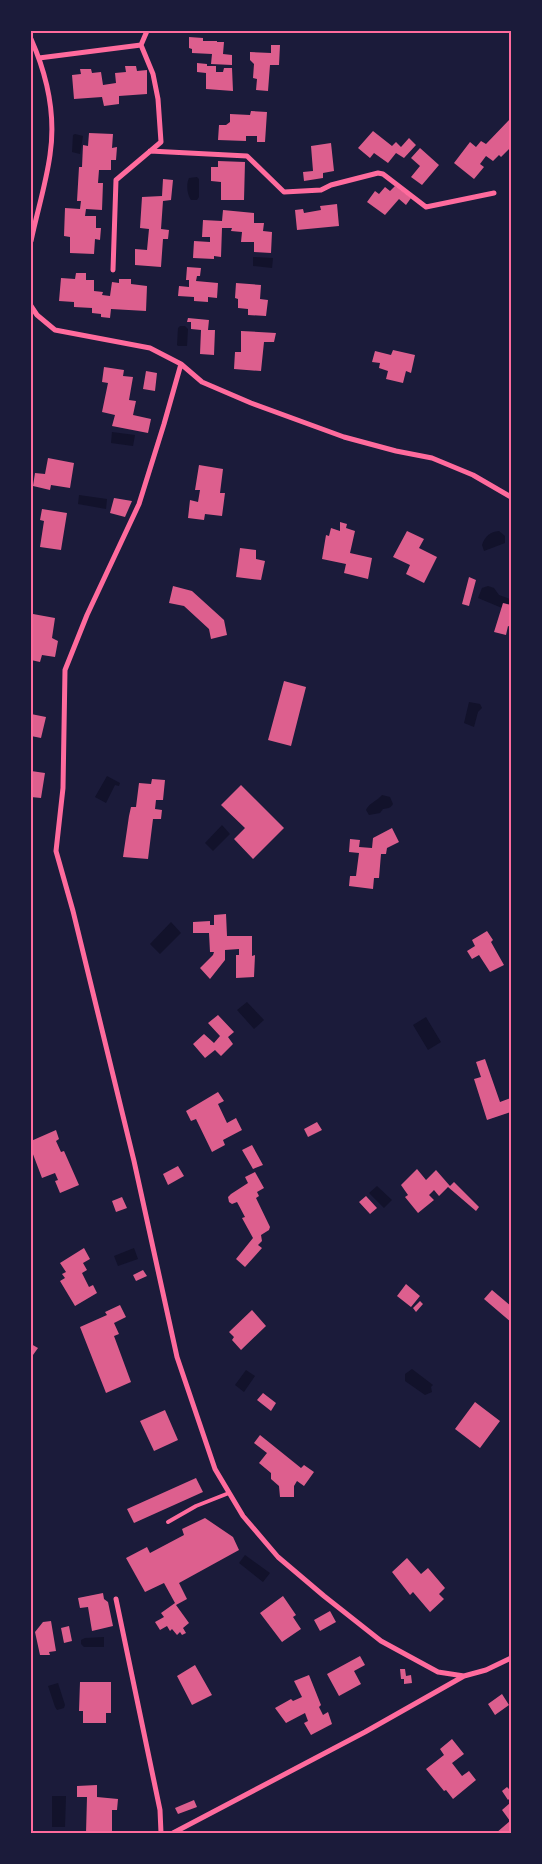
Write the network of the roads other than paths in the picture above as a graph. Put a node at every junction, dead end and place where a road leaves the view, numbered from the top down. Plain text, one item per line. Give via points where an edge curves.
1 (147, 31) edge
2 (31, 39) edge
3 (141, 45) junction
4 (39, 58) junction
5 (150, 151) junction
6 (494, 193) dead end
7 (31, 241) edge
8 (113, 270) dead end
9 (31, 306) edge
10 (181, 364) junction
11 (511, 497) edge
12 (229, 1493) junction
13 (168, 1522) dead end
14 (116, 1600) dead end
15 (511, 1658) edge
16 (464, 1676) junction
17 (161, 1833) edge
18 (173, 1833) edge

1 - 3 street
2 - 4 street
3 - 4 street
3 - 5 street via 153,74 158,99 161,142
4 - 7 street via 52,123 50,154
5 - 6 street via 248,156 284,192 321,190 378,173 426,207
5 - 8 street via 116,180
9 - 10 street via 55,330 150,348
10 - 11 street via 202,382 251,403 344,437 432,458 473,475
10 - 12 street via 139,504 65,670 63,788 56,852 134,1161 177,1357 215,1469
12 - 13 lane
12 - 16 street via 243,1516 278,1557 381,1641 438,1672
14 - 17 street via 160,1810
15 - 16 street
16 - 18 street

